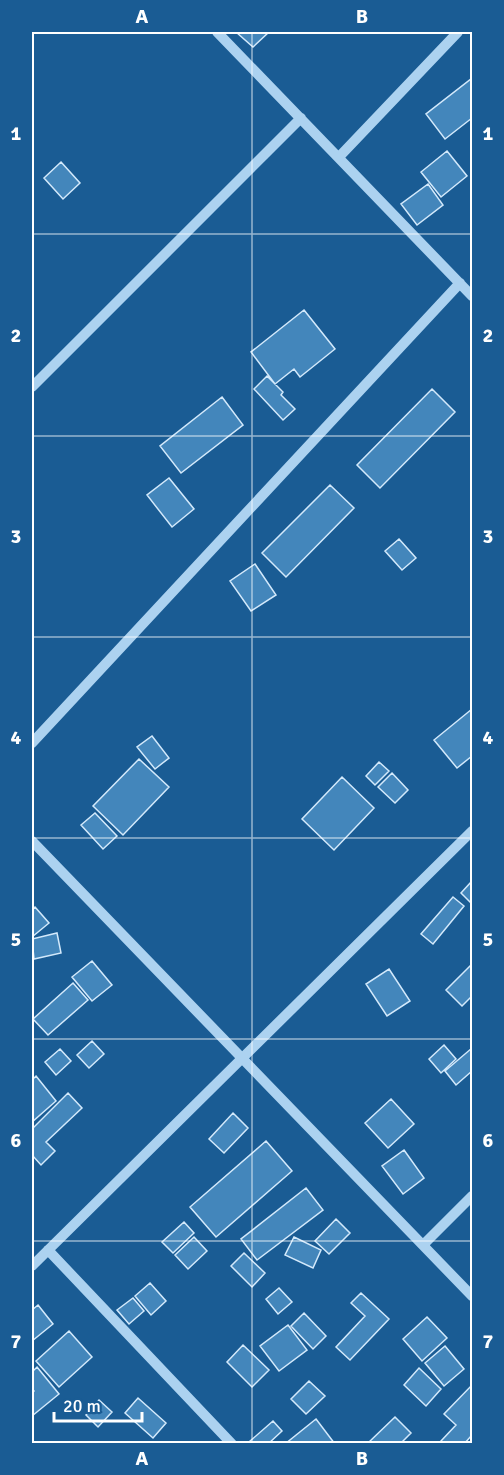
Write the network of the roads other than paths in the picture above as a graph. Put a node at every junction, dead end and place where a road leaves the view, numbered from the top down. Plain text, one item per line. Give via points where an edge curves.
1 (217, 32) edge
2 (458, 32) edge
3 (301, 118) junction
4 (339, 157) junction
5 (460, 283) junction
6 (472, 296) edge
7 (32, 387) edge
8 (32, 743) edge
9 (472, 831) edge
10 (32, 841) edge
11 (242, 1058) junction
12 (472, 1196) edge
13 (423, 1245) junction
14 (48, 1250) junction
15 (32, 1266) edge
16 (472, 1296) edge
17 (232, 1443) edge

1 - 3 street
2 - 4 street
3 - 4 street
3 - 7 street
4 - 5 street
5 - 6 street
5 - 8 street
9 - 11 street
10 - 11 street
11 - 13 street
11 - 14 street
12 - 13 street
13 - 16 street
14 - 15 street
14 - 17 street

